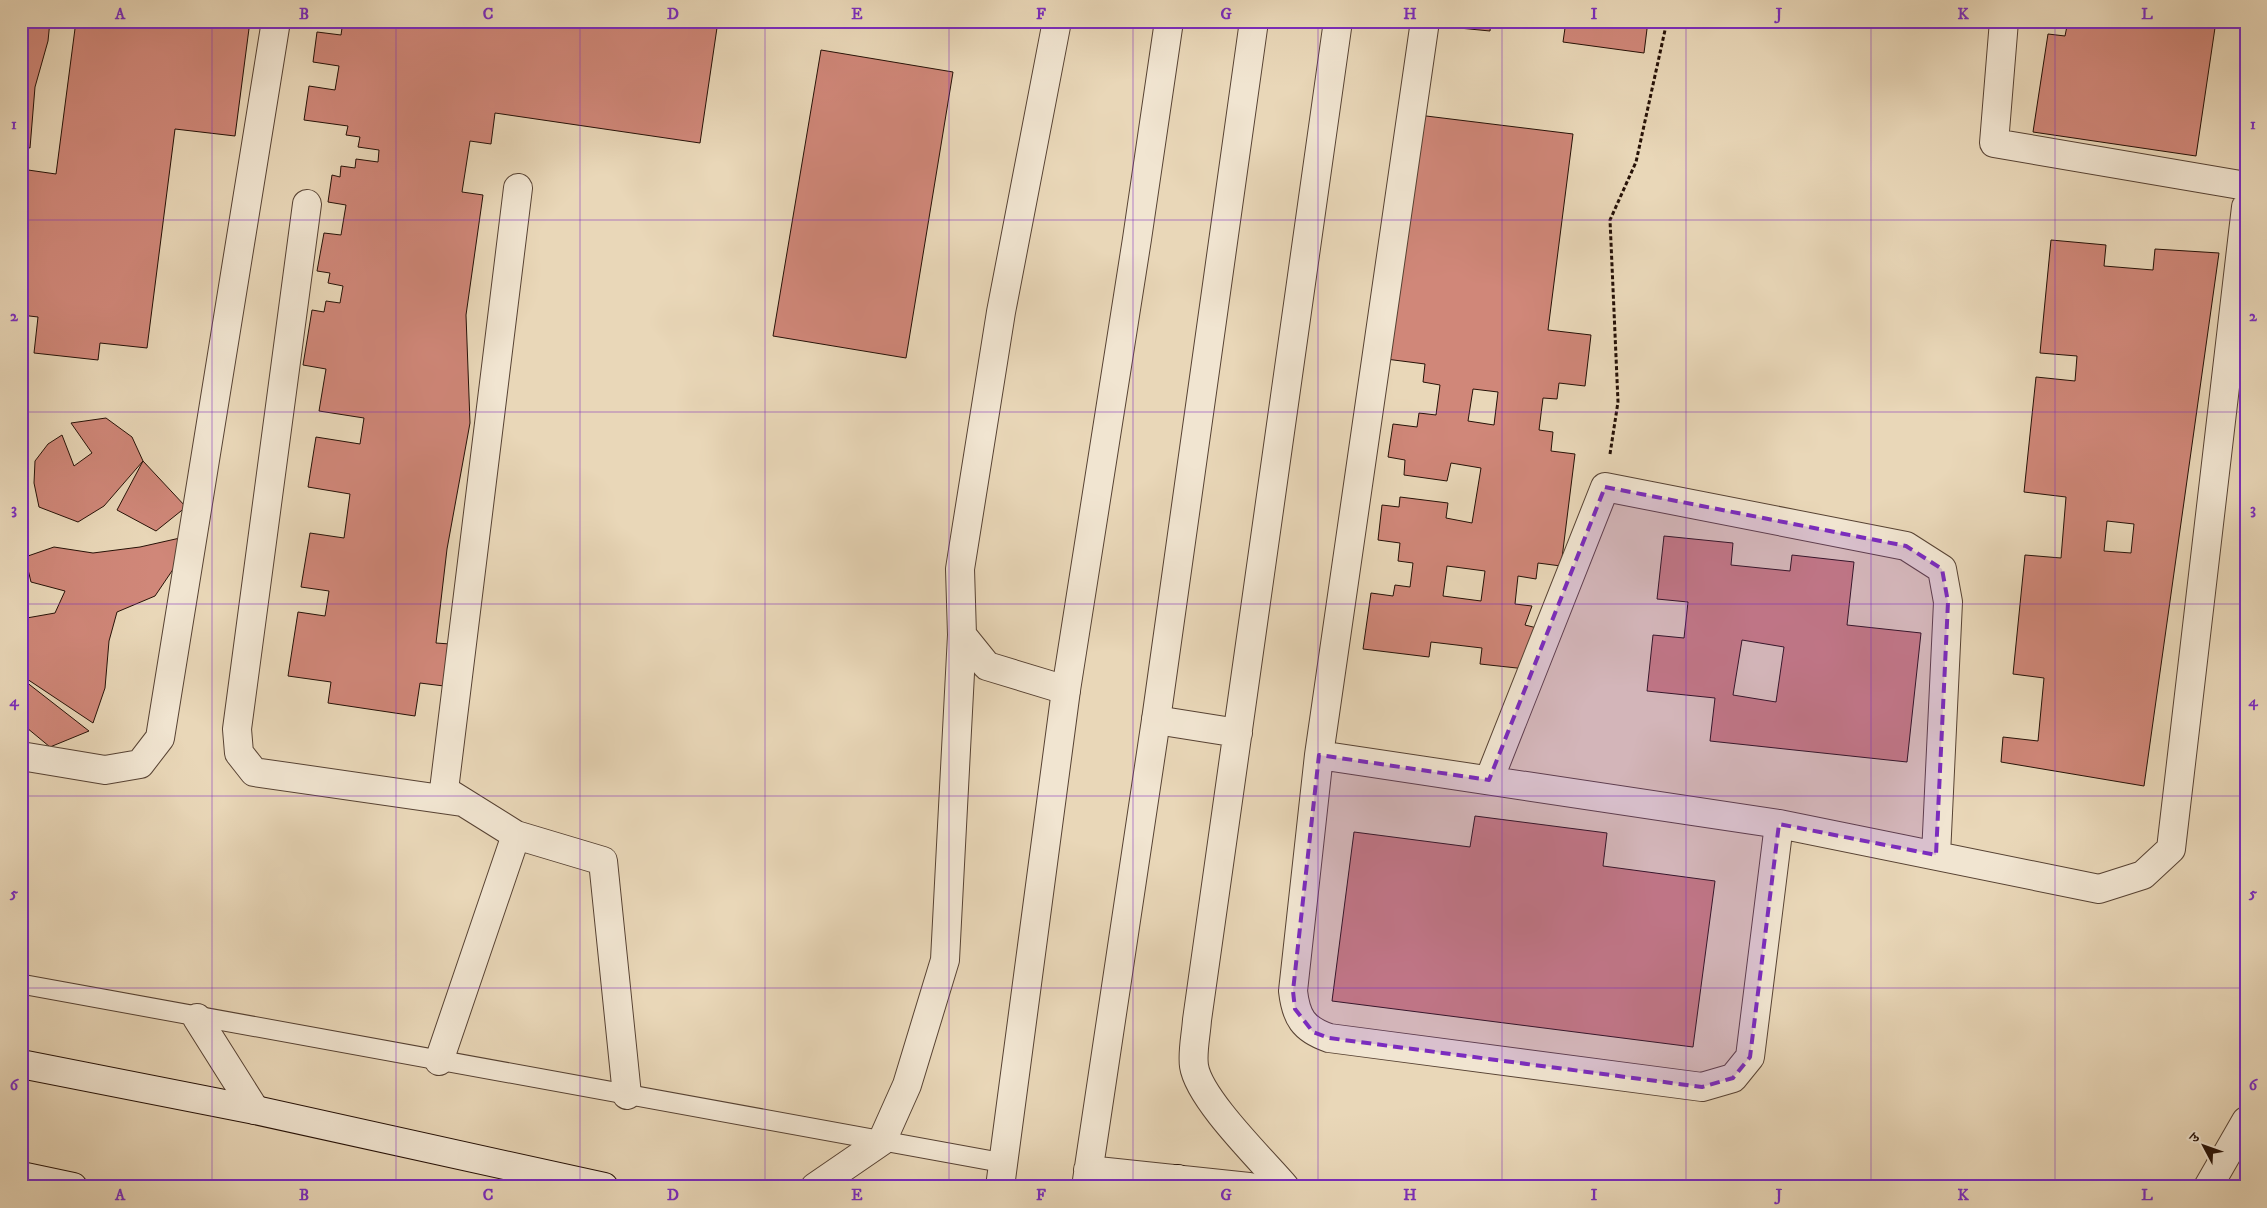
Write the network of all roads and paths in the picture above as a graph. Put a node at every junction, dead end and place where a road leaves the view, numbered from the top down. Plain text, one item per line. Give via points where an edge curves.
1 (276, 21) edge
2 (1057, 21) edge
3 (1169, 21) edge
4 (1254, 21) edge
5 (1338, 21) edge
6 (1425, 21) edge
7 (1667, 21) edge
8 (2004, 21) edge
9 (2246, 186) edge
10 (518, 188) dead end
11 (307, 204) dead end
12 (2246, 207) edge
13 (1605, 487) junction
14 (962, 635) junction
15 (1066, 690) junction
16 (1156, 720) junction
17 (1238, 733) junction
18 (1319, 755) junction
19 (21, 756) edge
20 (1489, 780) junction
21 (462, 802) junction
22 (1779, 824) junction
23 (516, 835) junction
24 (1936, 855) junction
25 (21, 984) edge
26 (197, 1018) junction
27 (439, 1061) junction
28 (21, 1064) edge
29 (627, 1095) junction
30 (254, 1110) junction
31 (2246, 1121) edge
32 (882, 1141) junction
33 (1002, 1175) edge
34 (21, 1176) edge
35 (1087, 1178) edge
36 (1180, 1183) edge
37 (73, 1187) edge
38 (604, 1187) edge
39 (816, 1187) edge
40 (1249, 1187) edge
41 (1285, 1187) edge
42 (2208, 1187) edge

1 - 19 street via 160,738 140,764 105,770
2 - 14 street via 1001,312 962,559
3 - 15 street
4 - 16 street
5 - 17 street
6 - 18 street
7 - 13 path via 1636,162 1610,220 1618,402
8 - 9 street via 1994,143
10 - 21 street via 444,790
11 - 21 street via 237,729 239,753 254,772
12 - 24 street via 2171,849 2143,875 2099,889
13 - 20 street
13 - 24 street via 1906,546 1942,569 1948,602
14 - 15 street via 987,666
14 - 32 street via 945,960 907,1085
15 - 33 street
16 - 17 street
16 - 35 street
17 - 41 street via 1197,1020 1194,1066 1201,1088 1213,1104
18 - 20 street
18 - 22 street via 1293,991 1295,1009 1303,1021 1313,1032 1329,1038 1702,1087 1733,1078 1750,1057
20 - 22 street
21 - 23 street
22 - 24 street
23 - 27 street
23 - 29 street via 603,861
25 - 26 lane
26 - 27 lane
26 - 30 street
27 - 29 lane
28 - 30 street
29 - 32 lane
30 - 38 street
31 - 42 street
32 - 33 lane
32 - 39 street
34 - 37 street
35 - 36 street
36 - 40 street

